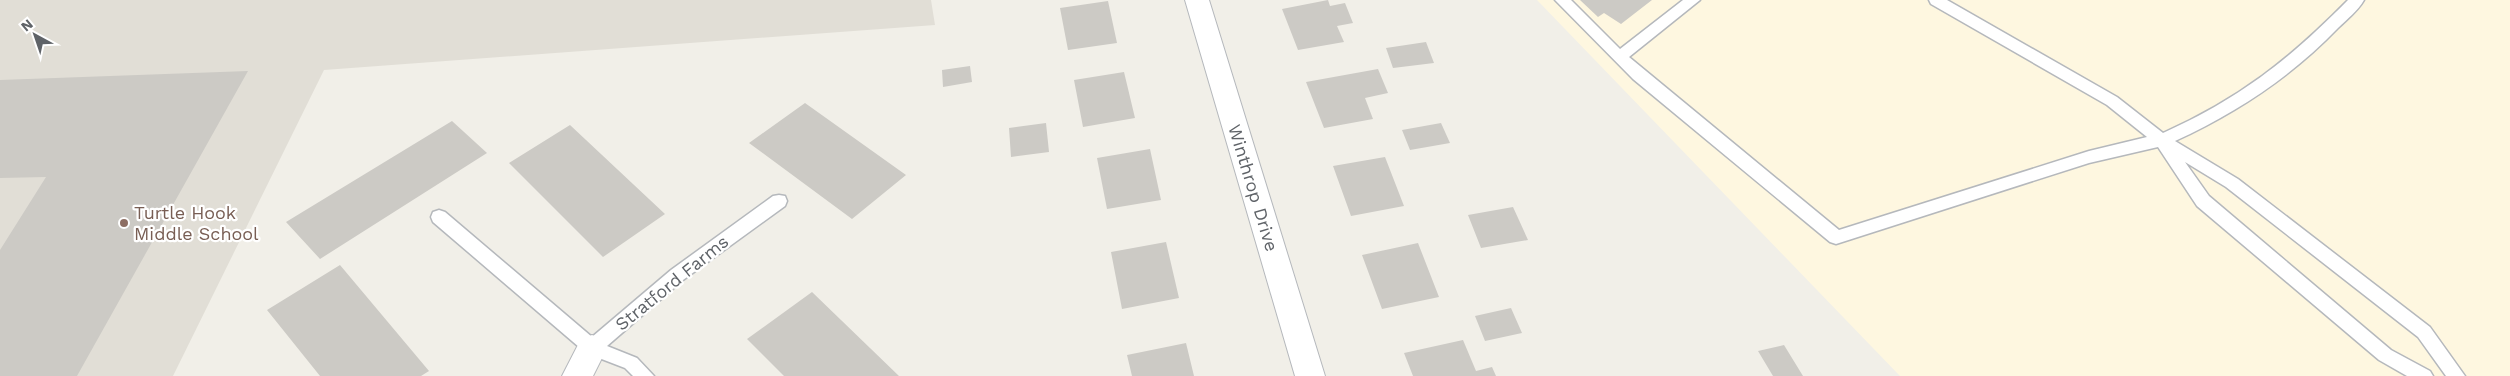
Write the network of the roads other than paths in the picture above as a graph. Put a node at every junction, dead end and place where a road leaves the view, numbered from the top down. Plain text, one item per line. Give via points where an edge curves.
1 (1197, 0) edge
2 (1562, 0) edge
3 (1693, 0) edge
4 (1936, 0) edge
5 (2357, 0) edge
6 (1621, 56) junction
7 (2161, 140) junction
8 (779, 201) dead end
9 (440, 217) dead end
10 (592, 348) junction
11 (577, 376) edge
12 (645, 376) edge
13 (1310, 376) edge
14 (2424, 376) edge
15 (2456, 376) edge

1 - 13 street, Winthrop Drive
2 - 6 lane
3 - 6 lane
4 - 7 lane via 2112,101
5 - 7 lane via 2314,44 2252,93 2204,121
6 - 7 lane via 1638,75 1836,237 2089,157
7 - 14 lane via 2203,201 2385,355
7 - 15 lane via 2232,183 2424,332
8 - 10 lane, Stratford Farms via 677,275
9 - 10 lane
10 - 11 street, Stratford Farms
10 - 12 lane via 630,363

